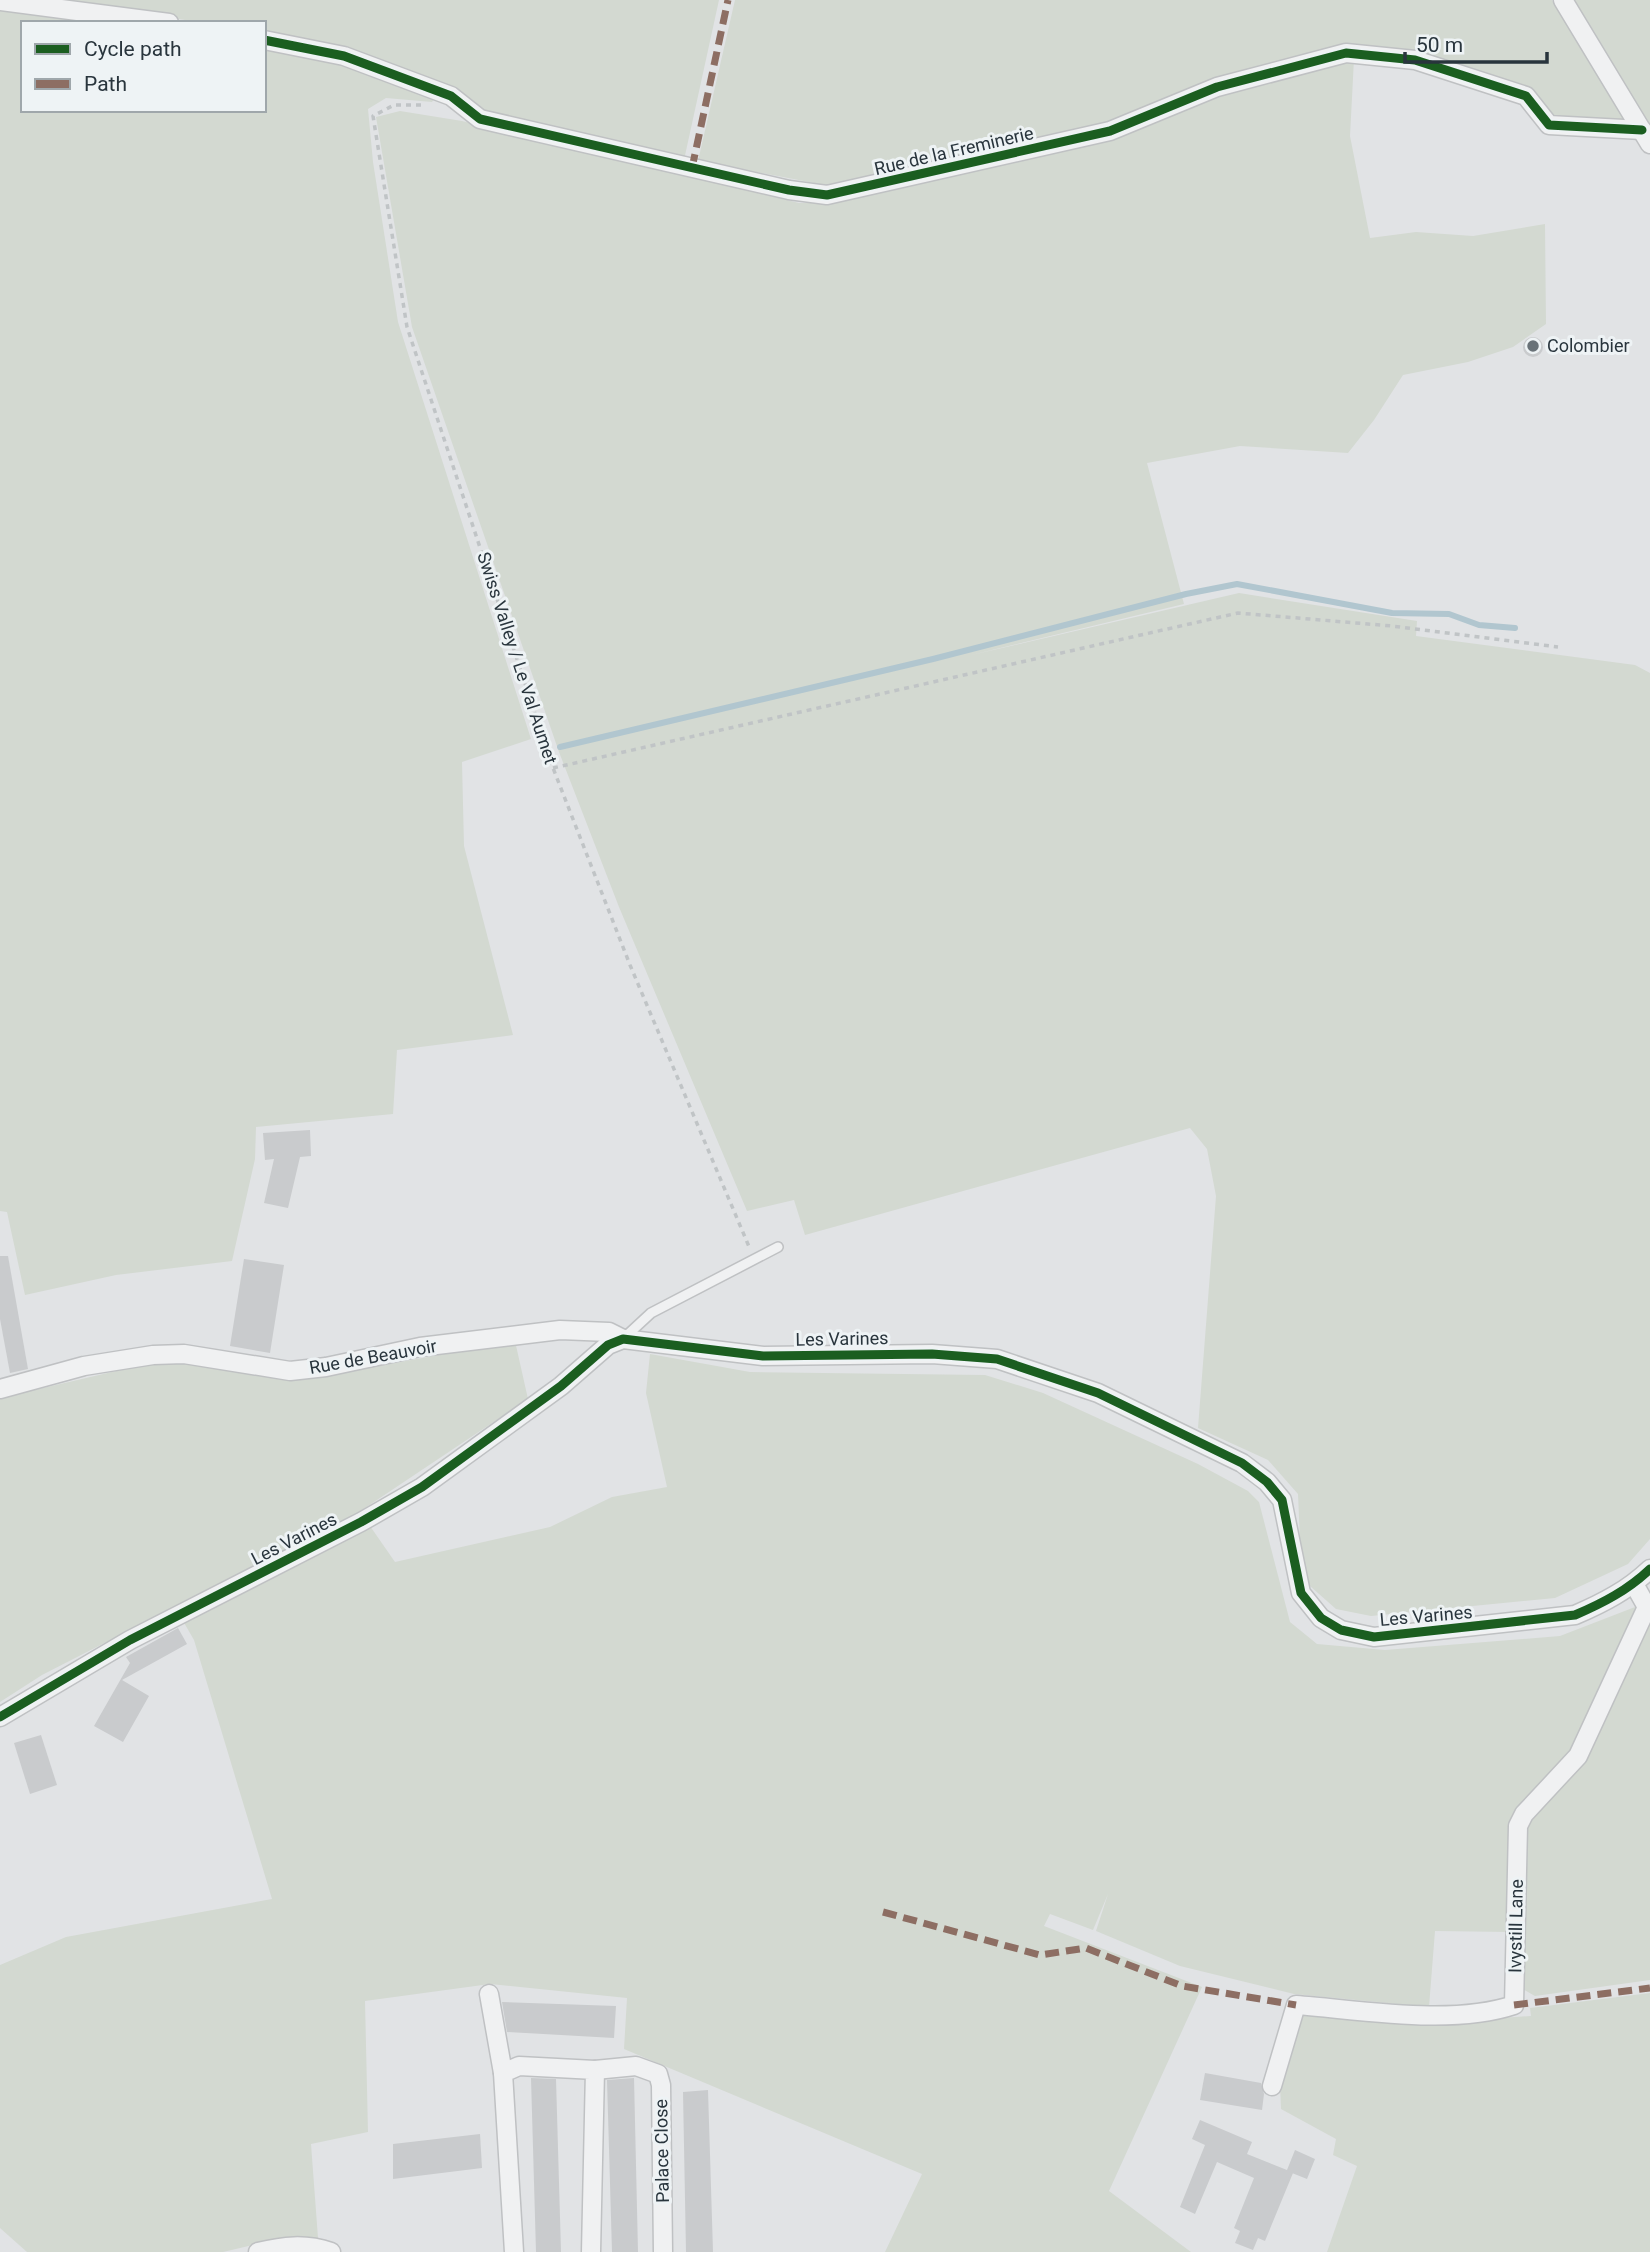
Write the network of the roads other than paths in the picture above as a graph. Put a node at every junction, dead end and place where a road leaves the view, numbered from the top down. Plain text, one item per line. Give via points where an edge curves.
1 (1563, 0) edge
2 (0, 1) edge
3 (154, 21) edge
4 (266, 40) edge
5 (1646, 137) edge
6 (778, 1247) dead end
7 (623, 1339) junction
8 (0, 1389) edge
9 (1650, 1569) edge
10 (1634, 1584) junction
11 (0, 1717) edge
12 (489, 1994) dead end
13 (595, 2070) junction
14 (503, 2073) junction
15 (1272, 2086) dead end
16 (258, 2252) edge
17 (331, 2252) edge
18 (514, 2252) edge
19 (591, 2252) edge
20 (663, 2252) edge

1 - 5 street
2 - 3 street
4 - 5 street, Rue de la Freminerie via 345,56 451,96 480,118 827,195 1110,131 1217,87 1346,53 1415,60 1527,96 1549,125
6 - 7 lane via 651,1313
7 - 8 street, Rue de Beauvoir via 609,1332 536,1333 420,1347 290,1371 184,1353 153,1355 84,1366
7 - 10 street, Les Varines via 763,1356 932,1354 997,1359 1098,1393 1242,1463 1267,1482 1282,1500 1301,1593 1321,1618 1341,1630 1374,1637 1548,1620 1575,1615
7 - 11 street, Les Varines via 608,1345 561,1386 422,1487 130,1640
9 - 10 street, Les Varines
10 - 15 street, Ivystill Lane via 1647,1607 1578,1756 1518,1826 1514,2006 1495,2012 1426,2014 1296,2005
12 - 14 street
13 - 14 street, Palace Close via 519,2066
13 - 19 street
13 - 20 street, Palace Close via 636,2066 658,2074
14 - 18 street
16 - 17 street via 287,2245

